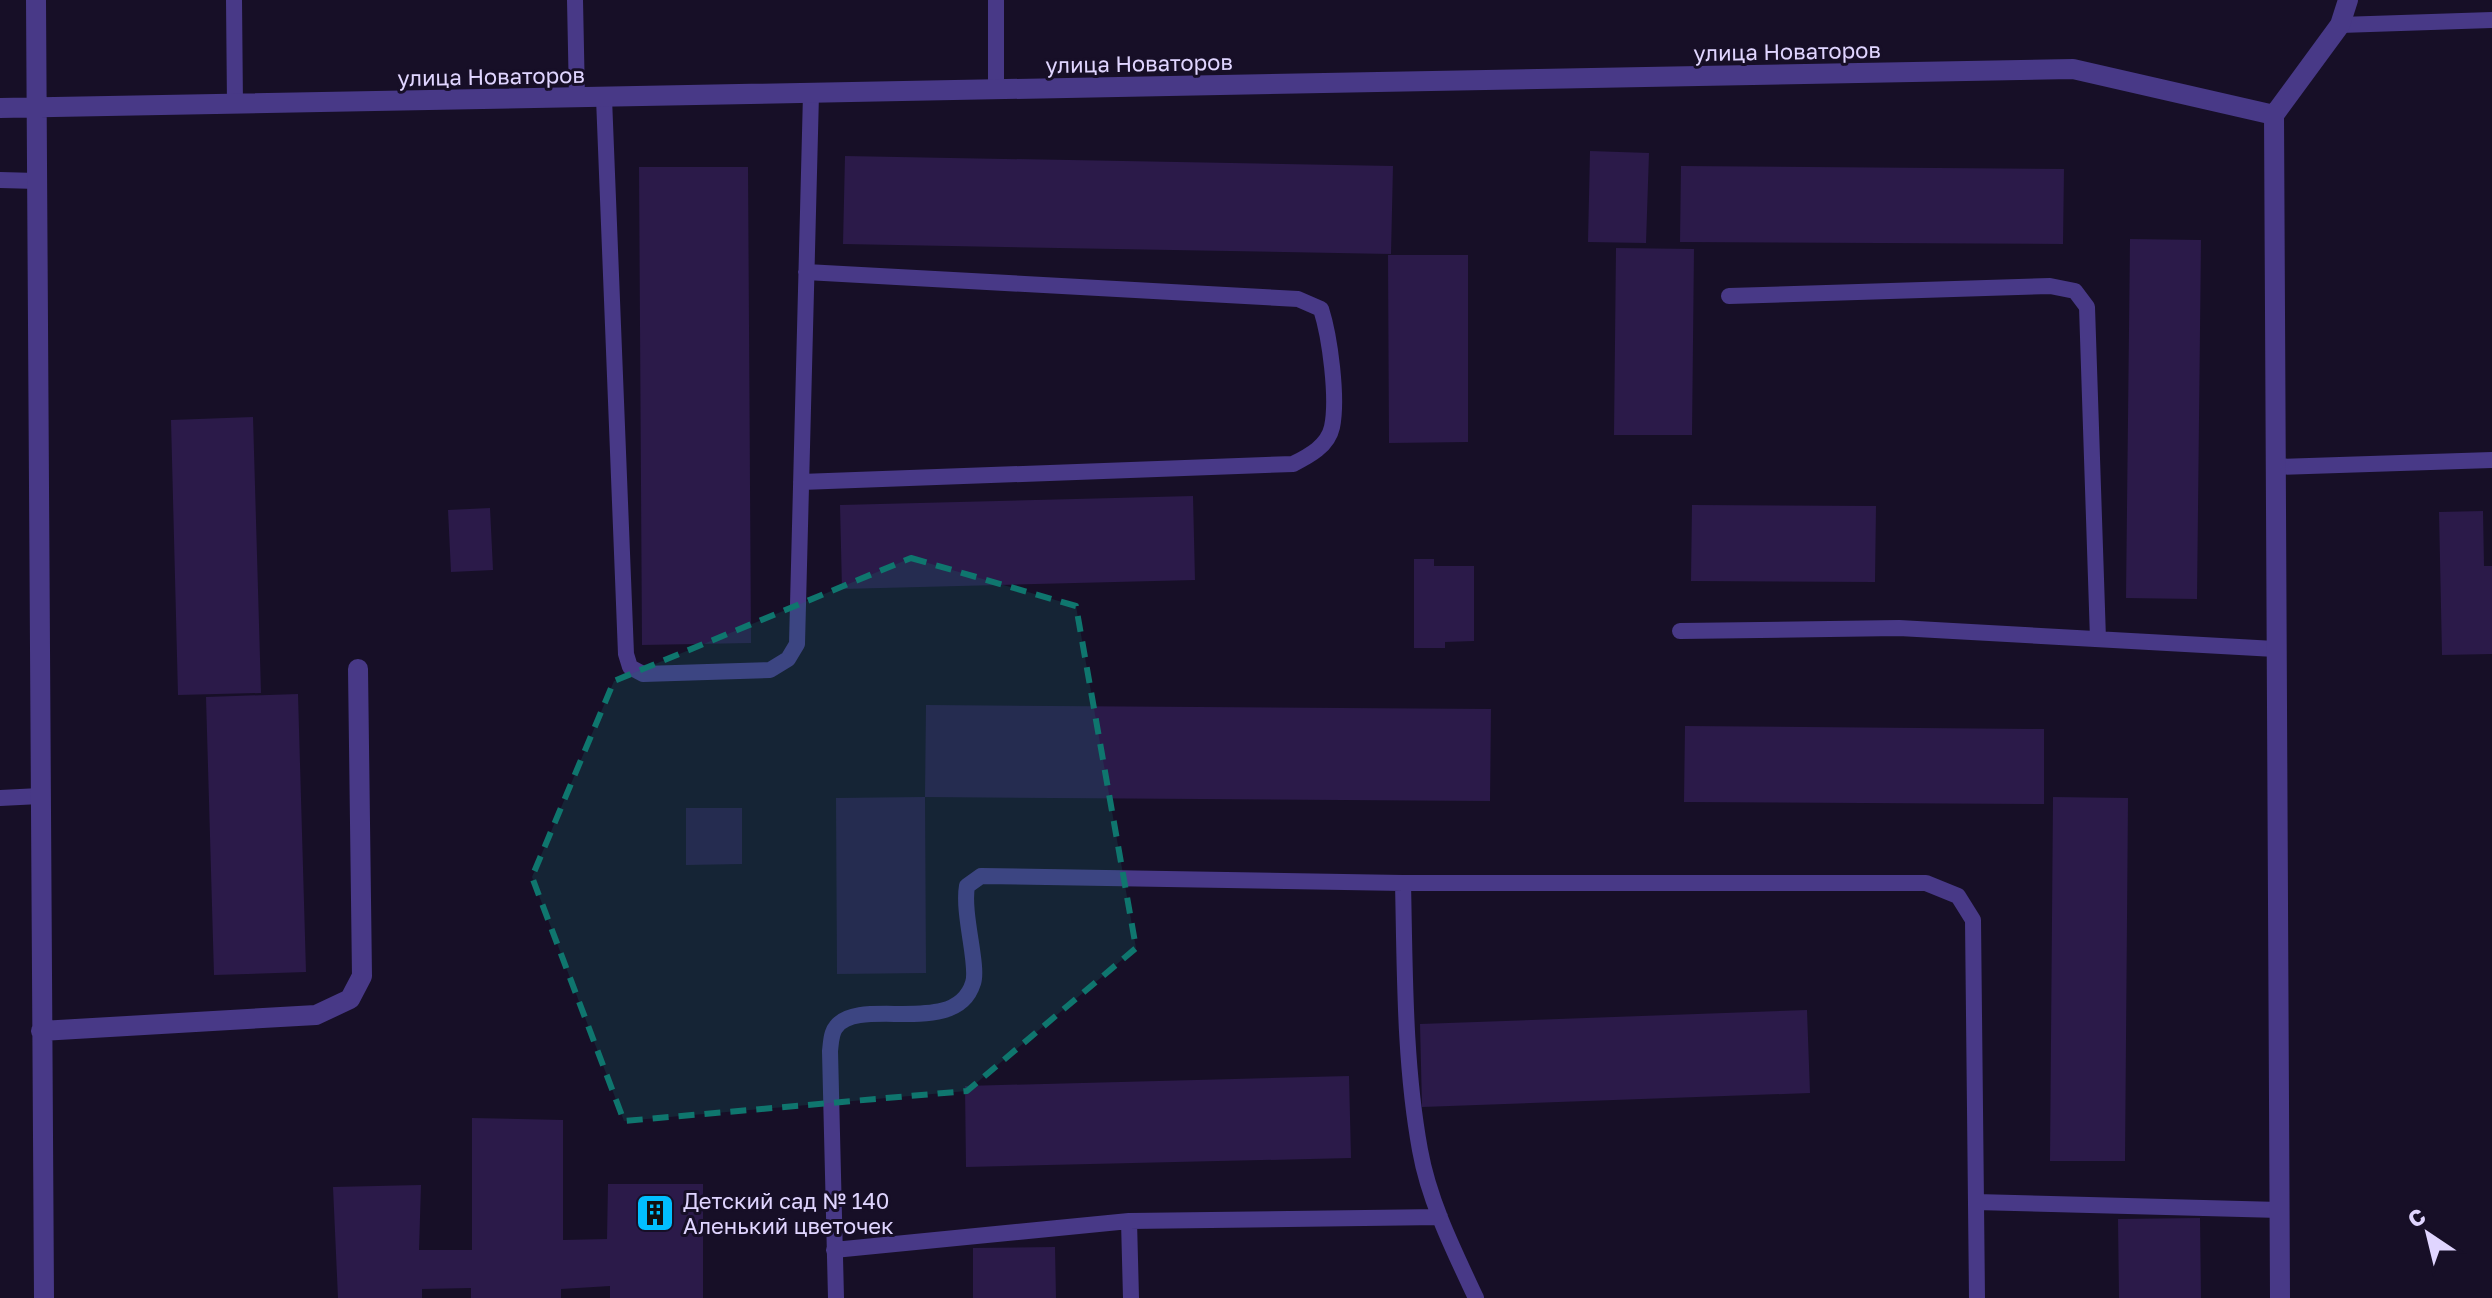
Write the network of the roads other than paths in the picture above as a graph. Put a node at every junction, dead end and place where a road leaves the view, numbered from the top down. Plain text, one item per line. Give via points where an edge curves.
1 (36, 0) edge
2 (234, 0) edge
3 (575, 0) edge
4 (996, 0) edge
5 (2348, 0) edge
6 (2492, 20) edge
7 (2340, 25) junction
8 (996, 90) junction
9 (811, 94) junction
10 (577, 98) junction
11 (604, 98) junction
12 (235, 105) junction
13 (0, 108) edge
14 (37, 109) junction
15 (2274, 115) junction
16 (0, 180) edge
17 (37, 181) junction
18 (806, 272) junction
19 (1729, 296) dead end
20 (2492, 460) edge
21 (2275, 467) junction
22 (801, 482) junction
23 (1680, 631) dead end
24 (2098, 639) junction
25 (2275, 649) junction
26 (358, 669) dead end
27 (40, 796) junction
28 (0, 798) edge
29 (1403, 883) junction
30 (41, 1031) junction
31 (1976, 1202) junction
32 (2280, 1210) junction
33 (1440, 1217) junction
34 (1129, 1221) junction
35 (834, 1250) junction
36 (44, 1298) edge
37 (836, 1298) edge
38 (1131, 1298) edge
39 (1476, 1298) edge
40 (1977, 1298) edge
41 (2280, 1298) edge

1 - 14 street
2 - 12 lane
3 - 10 lane
4 - 8 lane
5 - 7 street
6 - 7 lane
7 - 15 street
8 - 9 street, улица Новаторов
8 - 15 street, улица Новаторов via 2073,69
9 - 11 street, улица Новаторов
9 - 18 lane
10 - 11 street, улица Новаторов
10 - 12 street, улица Новаторов
11 - 22 lane via 630,667 643,674 770,670 788,659 797,644
12 - 14 street, улица Новаторов
13 - 14 street, улица Новаторов
14 - 17 street
15 - 21 street
16 - 17 lane
17 - 27 street
18 - 22 lane
18 - 22 lane via 1298,299 1321,309 1331,338 1332,428 1316,452 1293,464
19 - 24 lane via 2050,286 2075,291 2087,307
20 - 21 lane
21 - 25 street
23 - 24 lane via 1899,628
24 - 25 lane
25 - 32 street
26 - 30 street via 362,976 350,999 316,1015
27 - 28 lane
27 - 30 street
29 - 31 lane via 1926,883 1958,896 1973,920
29 - 33 lane via 1406,1020 1420,1152
29 - 35 lane via 981,876 967,886 964,904 974,981 963,1002 942,1011 846,1017 834,1028
30 - 36 street
31 - 32 lane
31 - 40 lane
32 - 41 street
33 - 34 lane
33 - 39 lane
34 - 35 lane
34 - 38 lane
35 - 37 lane

